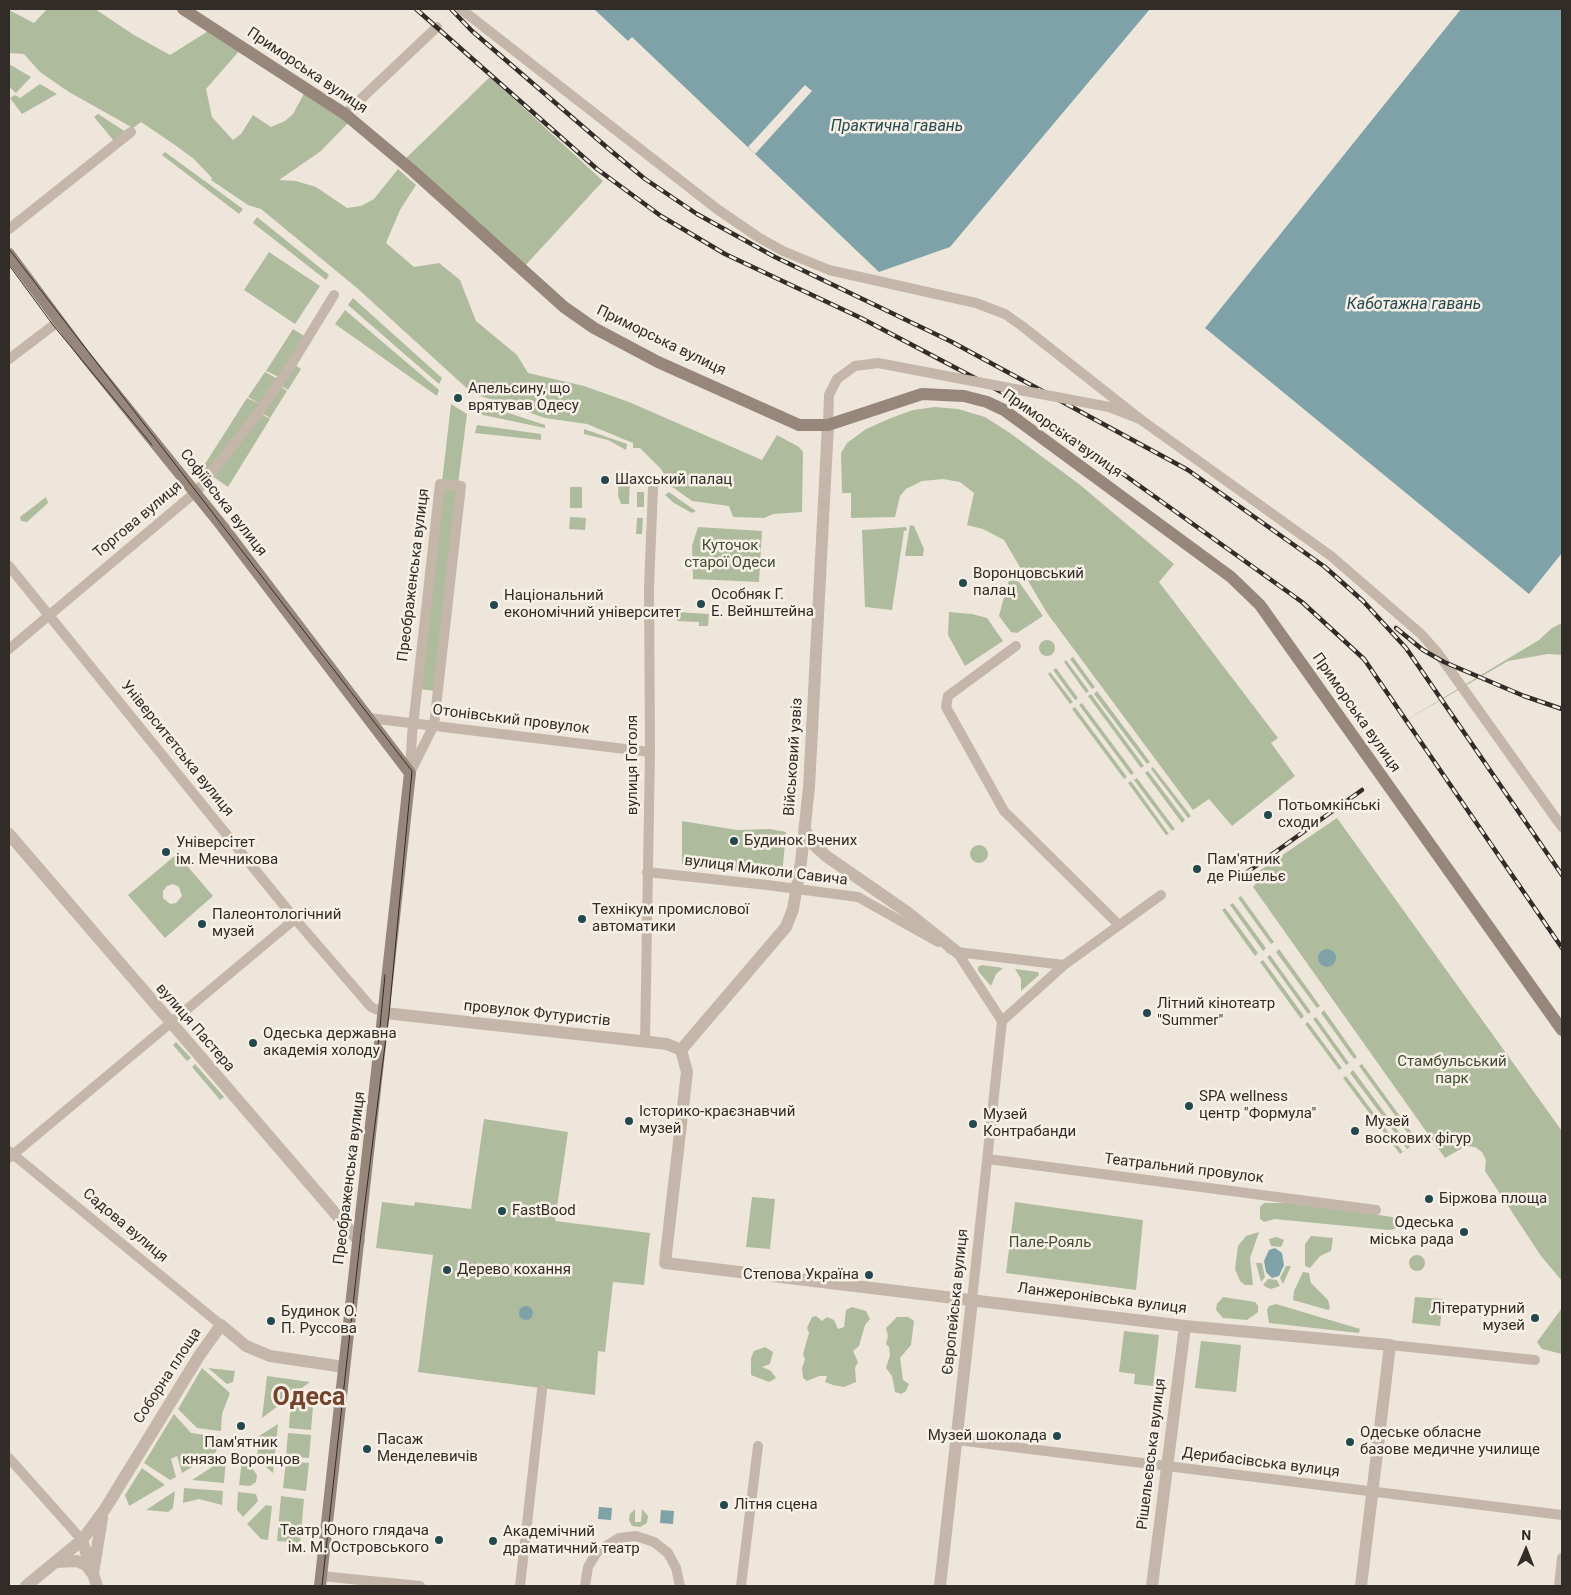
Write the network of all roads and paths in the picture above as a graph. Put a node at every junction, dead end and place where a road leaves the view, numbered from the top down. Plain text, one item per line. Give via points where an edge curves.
1 (183, 9) edge
2 (461, 9) edge
3 (437, 27) dead end
4 (346, 114) junction
5 (131, 132) dead end
6 (9, 229) edge
7 (9, 254) edge
8 (334, 295) dead end
9 (59, 321) junction
10 (9, 359) edge
11 (1140, 419) junction
12 (828, 425) junction
13 (653, 488) dead end
14 (195, 492) junction
15 (9, 566) edge
16 (50, 614) junction
17 (1016, 646) dead end
18 (9, 649) edge
19 (369, 718) junction
20 (414, 723) junction
21 (434, 725) junction
22 (650, 752) junction
23 (410, 773) junction
24 (1562, 827) edge
25 (805, 830) junction
26 (9, 834) edge
27 (647, 872) junction
28 (1161, 895) dead end
29 (295, 918) junction
30 (1119, 926) junction
31 (957, 952) junction
32 (1064, 965) junction
33 (387, 1013) junction
34 (170, 1022) junction
35 (1002, 1022) junction
36 (1562, 1030) edge
37 (646, 1042) junction
38 (681, 1050) junction
39 (10, 1154) edge
40 (988, 1159) junction
41 (1376, 1210) dead end
42 (359, 1241) junction
43 (972, 1300) junction
44 (221, 1325) junction
45 (1185, 1326) junction
46 (1390, 1345) junction
47 (1535, 1360) dead end
48 (344, 1367) junction
49 (542, 1390) dead end
50 (957, 1440) junction
51 (758, 1446) dead end
52 (9, 1458) edge
53 (1167, 1466) junction
54 (1372, 1492) junction
55 (105, 1509) junction
56 (1562, 1516) edge
57 (82, 1540) junction
58 (1562, 1558) edge
59 (55, 1562) junction
60 (95, 1580) edge
61 (321, 1581) edge
62 (26, 1586) edge
63 (420, 1586) edge
64 (520, 1586) edge
65 (584, 1586) edge
66 (680, 1586) edge
67 (741, 1586) edge
68 (940, 1586) edge
69 (1152, 1586) edge
70 (1361, 1586) edge
71 (1559, 1586) edge

1 - 4 main road, Приморська вулиця
2 - 11 street, bridge via 752,234 829,270 995,310 1030,332
3 - 4 street
4 - 12 main road, Приморська вулиця via 564,307 594,328 658,362 797,424
5 - 6 street
7 - 9 main road, Софіївська вулиця
8 - 14 street, Торгова вулиця via 259,412
9 - 10 street
9 - 14 main road, Софіївська вулиця
11 - 12 street, bridge via 1109,407 878,363 855,366 837,379 829,395
11 - 24 street via 1331,556 1410,625 1436,652
12 - 25 street, Військовий узвіз
12 - 36 main road, Приморська вулиця via 922,394 964,396 987,402 1004,410 1240,584 1265,611
13 - 22 street, вулиця Гоголя via 649,587
14 - 16 street, Торгова вулиця
14 - 19 main road, Софіївська вулиця
15 - 16 street, Університетська вулиця
16 - 18 street, Торгова вулиця
16 - 29 street, Університетська вулиця
17 - 30 street via 948,696 946,707 1004,811
19 - 20 street, Отонівський провулок
19 - 23 main road, Софіївська вулиця
20 - 21 street, Отонівський провулок
20 - 21 street, Преображенська вулиця via 440,484 454,485 461,486
20 - 23 street, Преображенська вулиця
21 - 22 street, Отонівський провулок
21 - 23 street, Преображенська вулиця
22 - 27 street, вулиця Гоголя
23 - 33 main road, Преображенська вулиця
25 - 31 street via 813,844 826,856 907,912
25 - 38 street, Військовий узвіз via 793,909 786,927
26 - 34 street, вулиця Пастера
27 - 31 street, вулиця Миколи Савича, bridge via 858,897
27 - 37 street, вулиця Гоголя
28 - 30 street
29 - 33 street, Університетська вулиця via 371,1007
29 - 34 street
30 - 32 street
31 - 32 street
31 - 35 street
32 - 35 street
33 - 37 street, провулок Футуристів
33 - 42 main road, Преображенська вулиця
34 - 39 street
34 - 42 street, вулиця Пастера
35 - 40 street, Європейська вулиця
37 - 38 street, провулок Футуристів via 667,1044
38 - 43 street, Ланжеронівська вулиця via 687,1072 665,1263
39 - 44 street, Садова вулиця
40 - 41 street, Театральний провулок
40 - 43 street, Європейська вулиця
42 - 48 main road, Преображенська вулиця
43 - 45 street, Ланжеронівська вулиця
43 - 50 street, Європейська вулиця
44 - 48 street, Соборна площа via 246,1346 270,1356
44 - 55 street, Соборна площа
45 - 46 street, Ланжеронівська вулиця
45 - 53 street, Рішельєвська вулиця
46 - 47 street, Ланжеронівська вулиця
46 - 54 street
48 - 61 main road, Преображенська вулиця
49 - 64 street
50 - 53 street, Дерибасівська вулиця
50 - 68 street, Європейська вулиця
51 - 67 street
52 - 57 street
53 - 54 street, Дерибасівська вулиця
53 - 69 street, Рішельєвська вулиця
54 - 56 street, Дерибасівська вулиця
54 - 70 street
55 - 57 street, Соборна площа
55 - 60 street, Соборна площа via 99,1528
57 - 59 street, Соборна площа
57 - 60 street
58 - 71 street
59 - 60 street via 77,1561 86,1565
59 - 62 street, Соборна площа
61 - 63 street
65 - 66 street via 588,1567 597,1552 619,1538 636,1536 654,1542 668,1553

